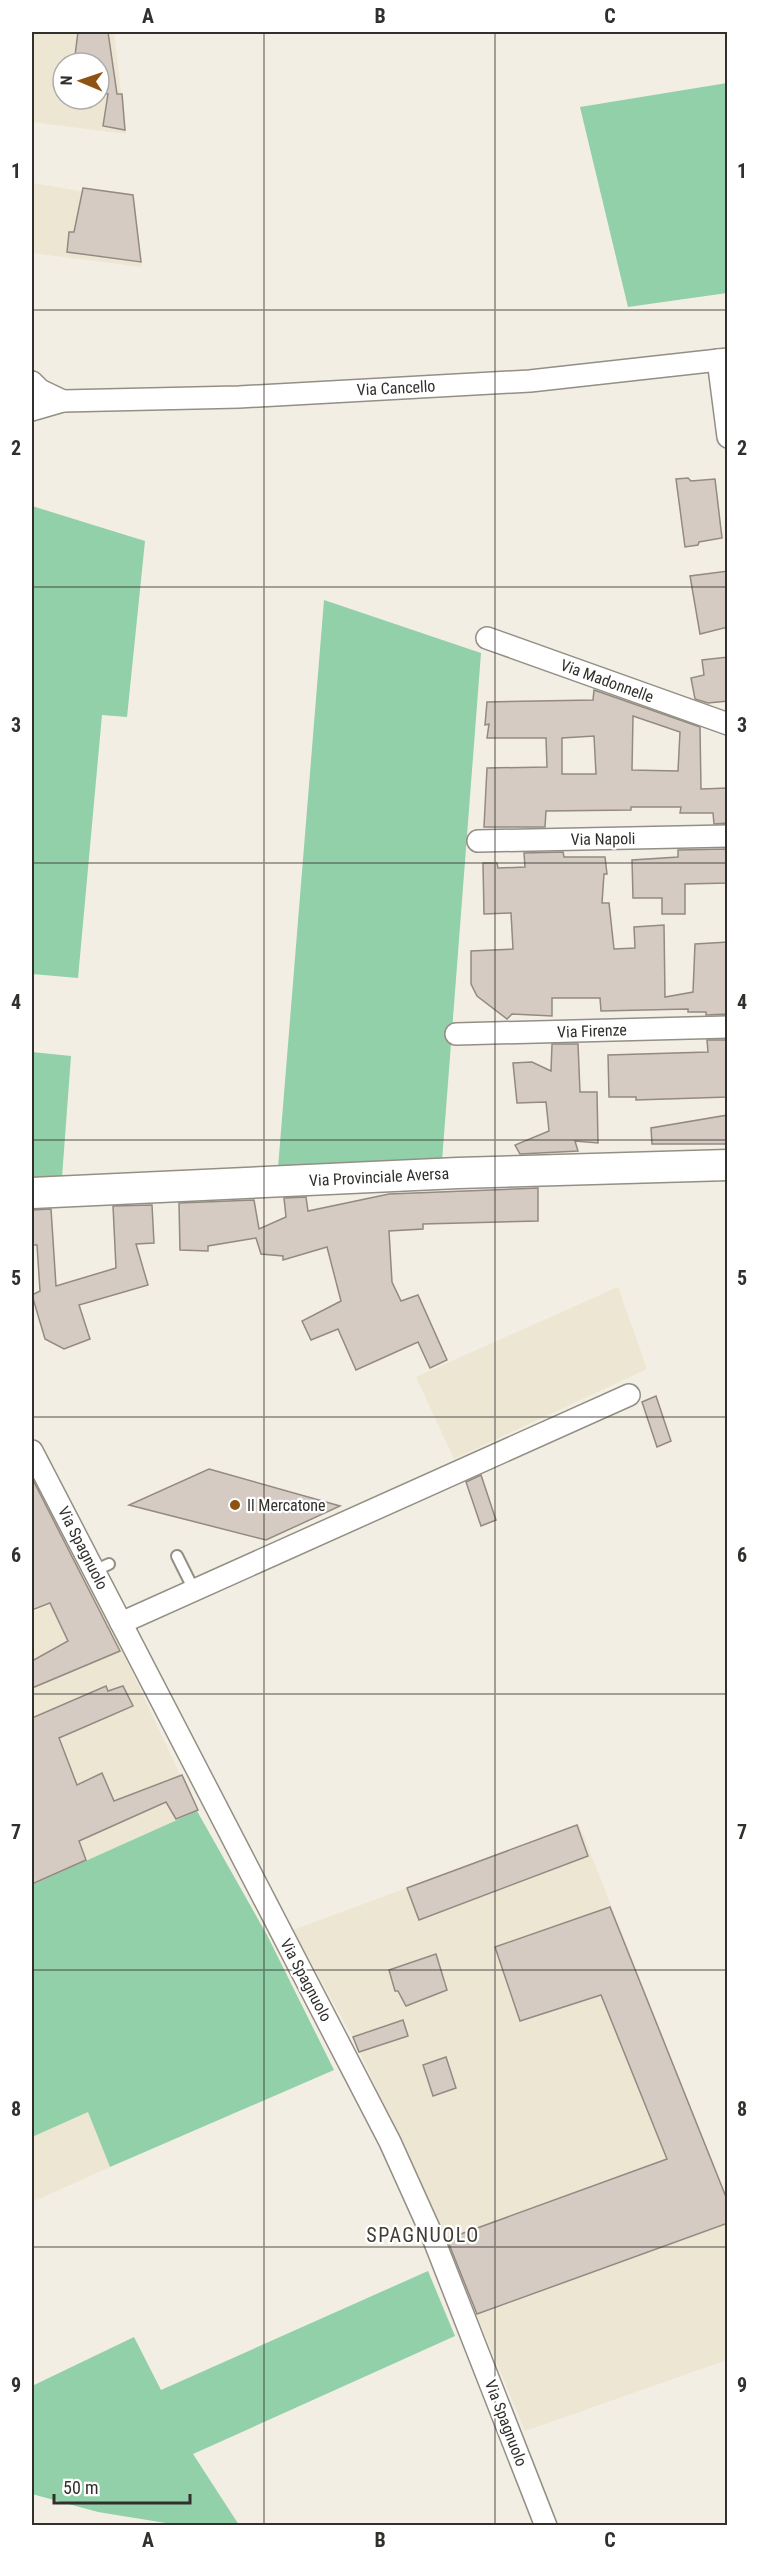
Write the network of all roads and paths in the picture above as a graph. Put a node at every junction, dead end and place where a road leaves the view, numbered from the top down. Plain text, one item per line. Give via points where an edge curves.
1 (723, 359) edge
2 (34, 393) edge
3 (728, 437) edge
4 (487, 638) dead end
5 (728, 724) edge
6 (728, 836) edge
7 (478, 841) dead end
8 (728, 1027) edge
9 (456, 1034) dead end
10 (728, 1165) edge
11 (32, 1192) edge
12 (629, 1395) dead end
13 (32, 1451) edge
14 (177, 1556) dead end
15 (194, 1590) junction
16 (121, 1623) junction
17 (546, 2526) edge

1 - 2 street, Via Cancello via 530,381 238,397 63,401
1 - 3 street
4 - 5 street, Via Madonnelle
6 - 7 street, Via Napoli
8 - 9 street, Via Firenze
10 - 11 street, Via Provinciale Aversa
12 - 15 street
13 - 16 street, Via Spagnuolo via 102,1567
14 - 15 lane
15 - 16 street
16 - 17 street, Via Spagnuolo via 390,2142 432,2235

